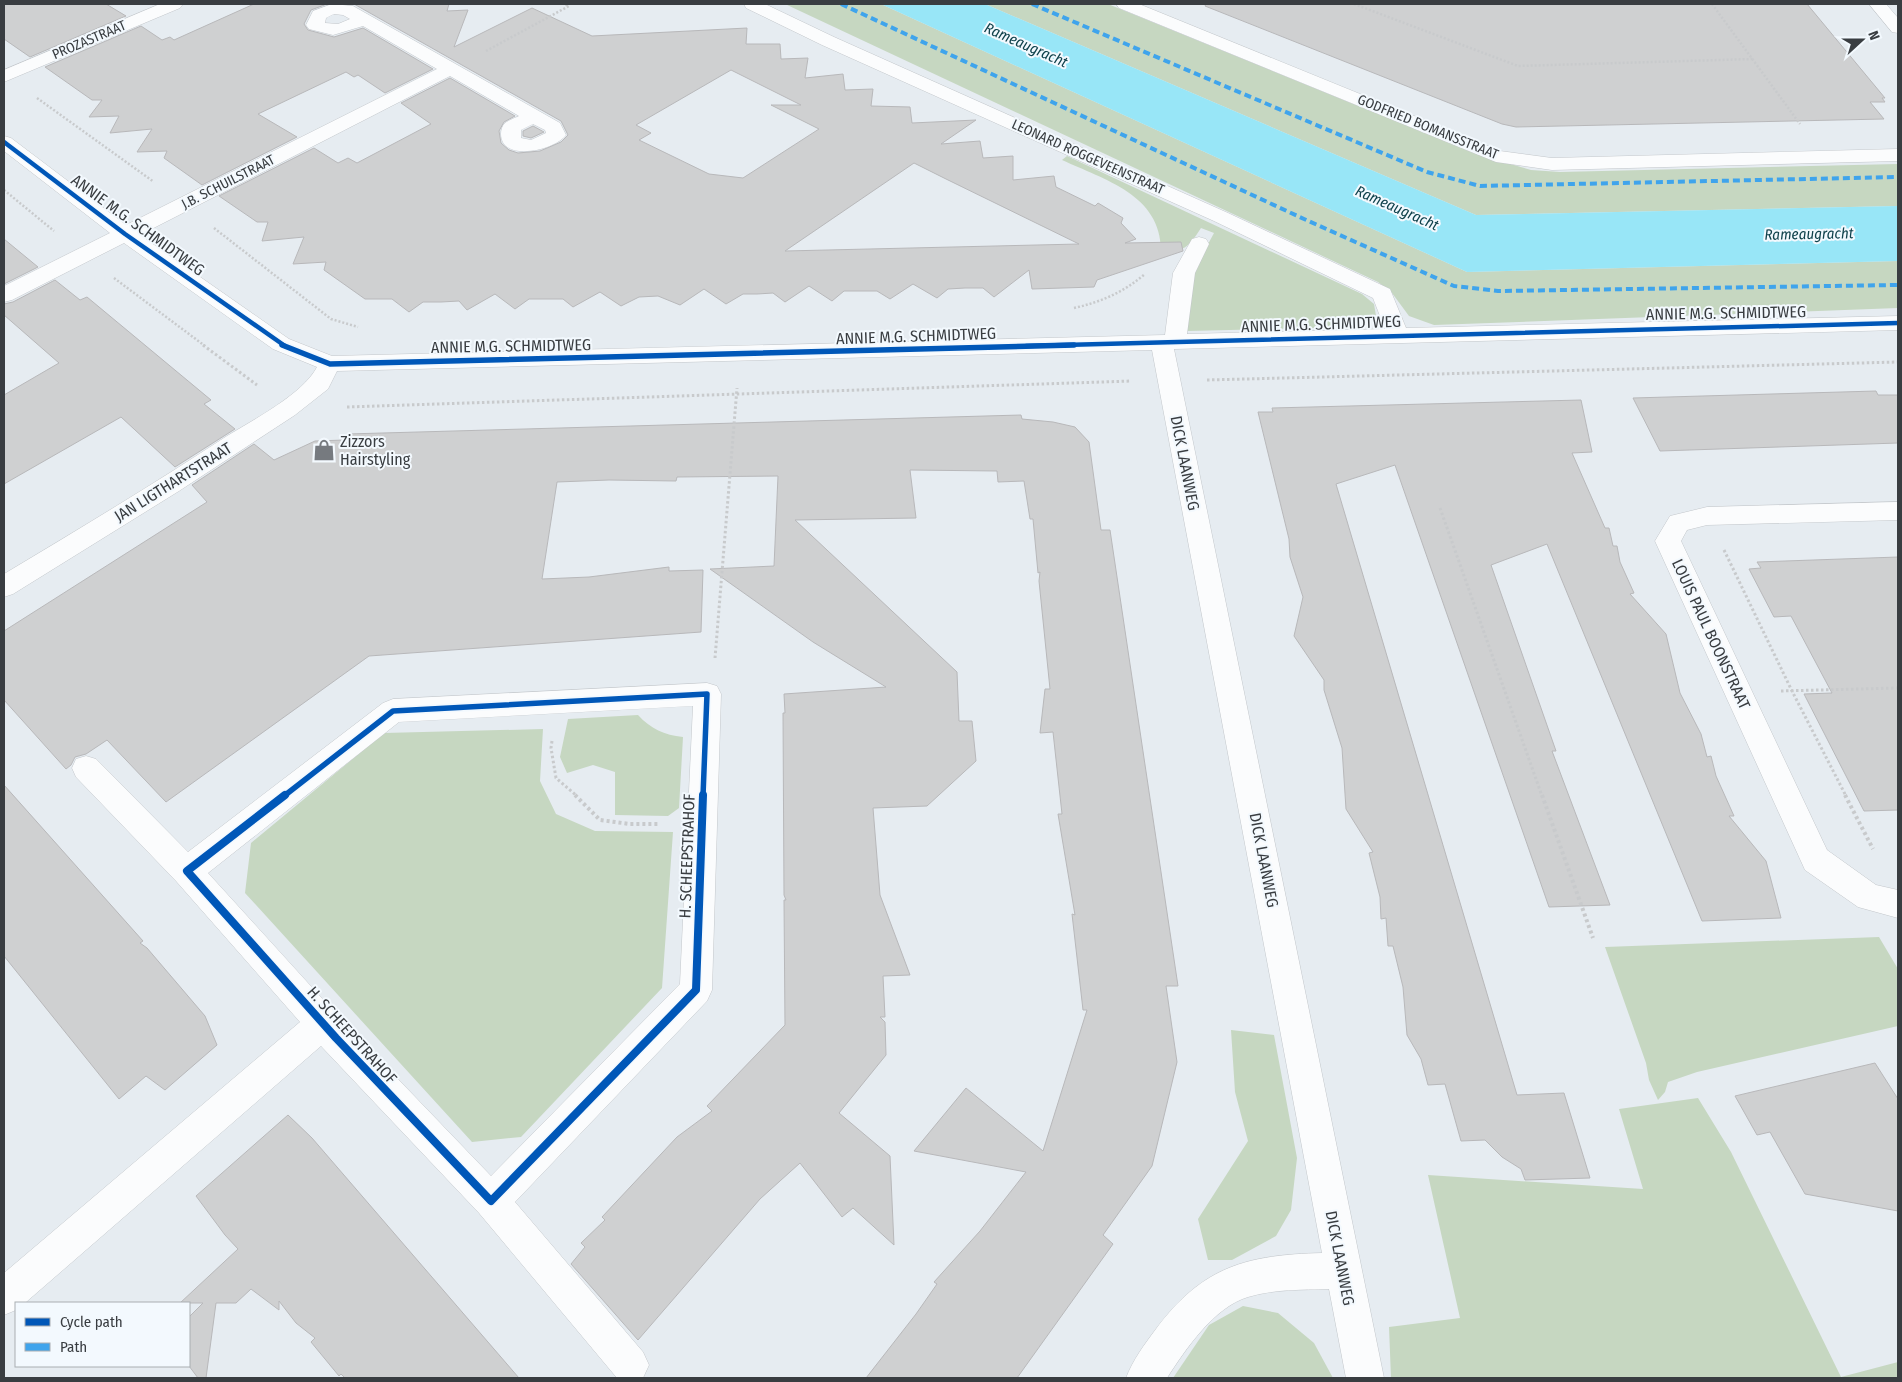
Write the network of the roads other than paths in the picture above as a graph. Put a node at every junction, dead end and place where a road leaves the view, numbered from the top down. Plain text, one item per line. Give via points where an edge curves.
1 (174, 4) edge
2 (752, 4) edge
3 (1125, 4) edge
4 (1877, 4) edge
5 (363, 20) dead end
6 (1898, 28) edge
7 (451, 69) junction
8 (5, 76) edge
9 (533, 116) dead end
10 (4, 142) edge
11 (1898, 155) edge
12 (125, 234) junction
13 (1199, 244) dead end
14 (4, 295) edge
15 (1898, 323) edge
16 (1398, 335) junction
17 (1169, 342) junction
18 (330, 364) junction
19 (1898, 511) edge
20 (4, 587) edge
21 (86, 768) dead end
22 (187, 871) junction
23 (1898, 904) edge
24 (322, 1024) junction
25 (491, 1202) junction
26 (1342, 1270) junction
27 (4, 1297) edge
28 (630, 1365) dead end
29 (1145, 1378) edge
30 (1364, 1378) edge

1 - 8 street, PROZASTRAAT
2 - 16 street, LEONARD ROGGEVEENSTRAAT via 1221,217 1382,294
3 - 11 street, GODFRIED BOMANSSTRAAT via 1496,156 1552,164
4 - 6 street
5 - 7 street
7 - 9 street
7 - 12 street, J.B. SCHUILSTRAAT
10 - 12 street, ANNIE M.G. SCHMIDTWEG
12 - 14 street, J.B. SCHUILSTRAAT
12 - 18 street, ANNIE M.G. SCHMIDTWEG via 280,344
13 - 17 street via 1184,273 1177,318
15 - 16 street, ANNIE M.G. SCHMIDTWEG
16 - 17 street, ANNIE M.G. SCHMIDTWEG
17 - 18 street, ANNIE M.G. SCHMIDTWEG
17 - 26 street, DICK LAANWEG
18 - 20 street, JAN LIGTHARTSTRAAT via 320,383 288,409
19 - 23 street, LOUIS PAUL BOONSTRAAT via 1707,516 1679,523 1668,541 1816,860 1869,897
21 - 22 street, H. SCHEEPSTRAHOF
22 - 24 street, H. SCHEEPSTRAHOF
22 - 25 street, H. SCHEEPSTRAHOF via 393,711 707,694 696,990
24 - 25 street, H. SCHEEPSTRAHOF
24 - 27 street, H. SCHEEPSTRAHOF
25 - 28 street
26 - 29 street via 1268,1275 1247,1279 1214,1294 1175,1332
26 - 30 street, DICK LAANWEG

